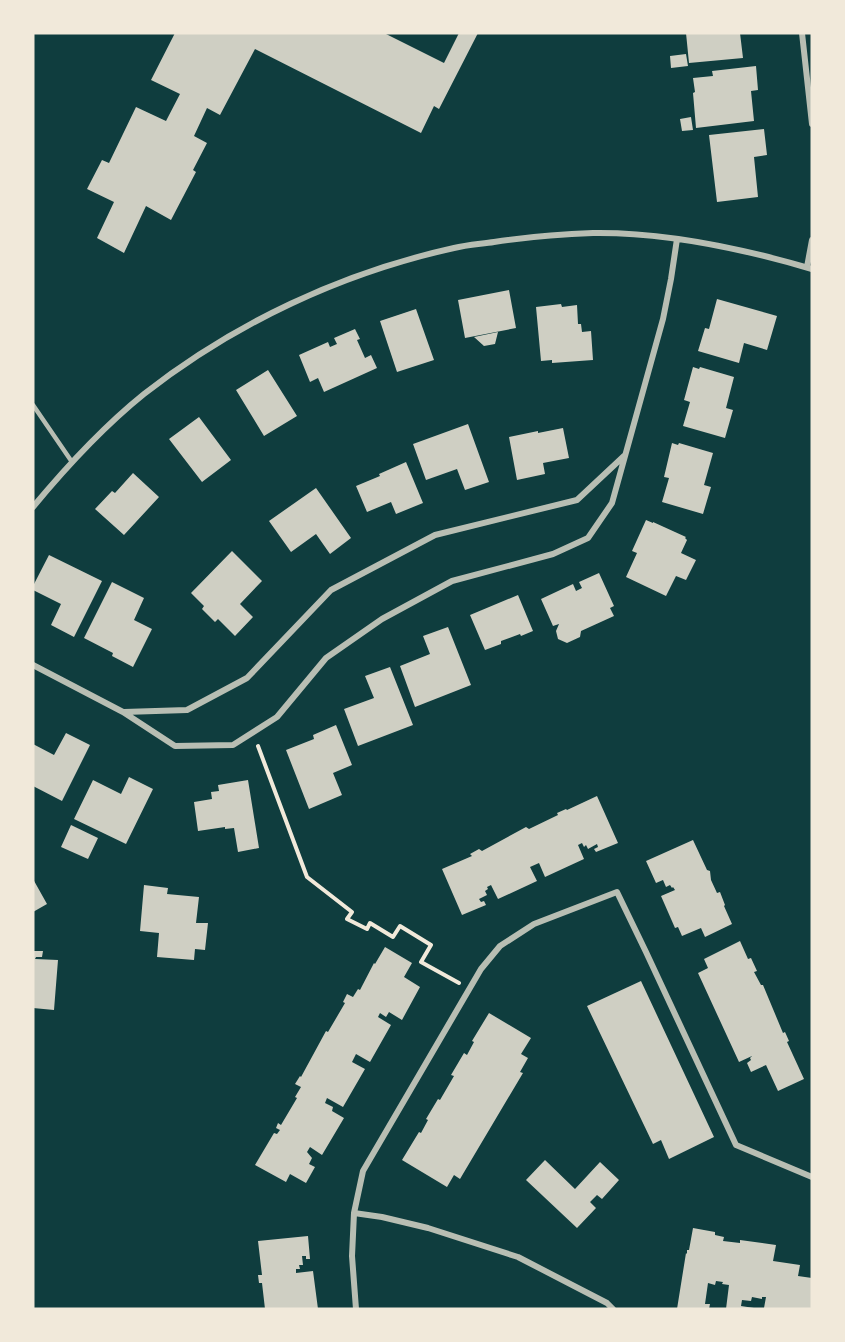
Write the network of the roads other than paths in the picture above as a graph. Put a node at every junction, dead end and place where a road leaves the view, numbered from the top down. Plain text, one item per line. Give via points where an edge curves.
1 (802, 33) edge
2 (812, 124) edge
3 (677, 239) junction
4 (812, 240) edge
5 (809, 268) edge
6 (33, 405) edge
7 (624, 456) junction
8 (72, 462) junction
9 (33, 507) edge
10 (33, 664) edge
11 (123, 712) junction
12 (812, 1177) edge
13 (354, 1213) junction
14 (356, 1309) edge
15 (613, 1309) edge

1 - 2 street
3 - 5 street
3 - 7 street via 663,319
3 - 8 street via 595,233 539,236 455,247 382,267 275,311 192,360 144,394
4 - 5 street
6 - 8 lane
7 - 11 street via 577,500 435,535 331,590 247,678 187,710
7 - 11 street via 612,503 588,538 553,554 452,580 382,619 327,658 277,717 232,745 176,746
8 - 9 street
10 - 11 street
12 - 13 street via 736,1145 617,892 534,924 500,946 481,969 363,1171
13 - 14 street
13 - 15 street via 428,1228 518,1257

